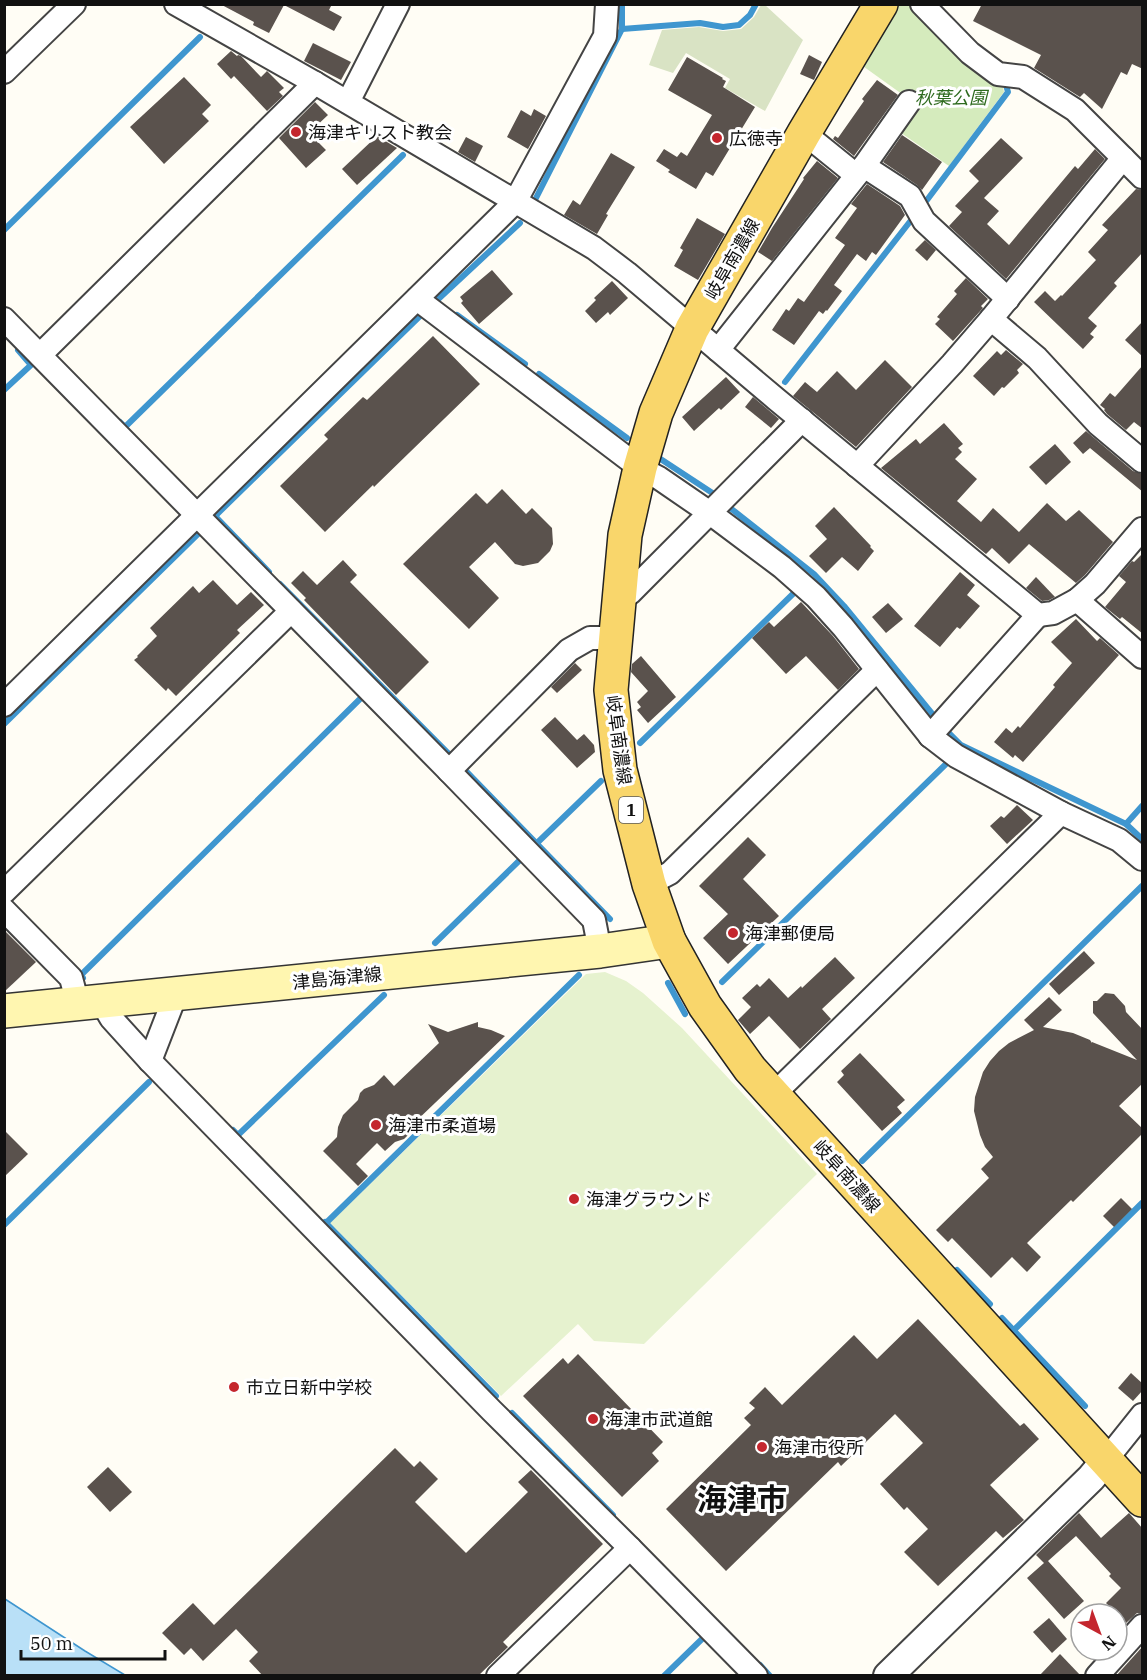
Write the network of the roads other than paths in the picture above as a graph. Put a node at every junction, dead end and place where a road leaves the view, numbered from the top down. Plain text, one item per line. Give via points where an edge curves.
1 (74, 4) edge
2 (176, 4) edge
3 (398, 4) edge
4 (607, 4) edge
5 (881, 4) edge
6 (922, 4) edge
7 (4, 72) edge
8 (315, 83) junction
9 (348, 102) junction
10 (909, 102) dead end
11 (804, 133) junction
12 (1123, 158) junction
13 (860, 171) junction
14 (1143, 177) edge
15 (516, 202) junction
16 (417, 299) junction
17 (1008, 300) junction
18 (4, 319) edge
19 (991, 319) junction
20 (692, 329) junction
21 (718, 350) junction
22 (40, 355) junction
23 (802, 420) junction
24 (1143, 461) edge
25 (857, 466) junction
26 (640, 468) junction
27 (711, 513) junction
28 (197, 515) junction
29 (1143, 529) edge
30 (619, 596) junction
31 (1077, 600) junction
32 (291, 610) junction
33 (1038, 615) junction
34 (615, 638) junction
35 (1143, 657) edge
36 (877, 670) junction
37 (4, 705) edge
38 (930, 736) junction
39 (450, 771) junction
40 (1061, 813) junction
41 (1143, 859) edge
42 (649, 884) junction
43 (4, 892) edge
44 (4, 910) edge
45 (669, 941) junction
46 (600, 951) junction
47 (176, 994) junction
48 (89, 1002) junction
49 (4, 1011) edge
50 (150, 1061) junction
51 (773, 1095) junction
52 (1143, 1415) edge
53 (1106, 1460) junction
54 (1143, 1500) edge
55 (630, 1548) junction
56 (1143, 1626) edge
57 (498, 1676) edge
58 (756, 1676) edge
59 (888, 1676) edge
60 (1097, 1676) edge

1 - 7 street
2 - 8 street
3 - 9 street
4 - 15 street via 605,36
5 - 11 main road, 岐阜南濃線 / 1
6 - 12 street via 970,53 998,74 1023,77 1075,110
8 - 9 street
8 - 22 street
9 - 15 street
10 - 13 street
11 - 13 street
11 - 20 main road, 岐阜南濃線 / 1
12 - 14 street
12 - 17 street
13 - 17 street via 910,196 924,221
13 - 21 street
15 - 16 street
15 - 20 street via 594,248
16 - 26 street
16 - 28 street
17 - 19 street
18 - 22 street
19 - 24 street via 1037,358 1098,424
19 - 25 street
20 - 21 street
20 - 26 main road, 岐阜南濃線 / 1 via 656,412
21 - 23 street
22 - 28 street
23 - 25 street
23 - 27 street
25 - 33 street
26 - 27 street
26 - 30 main road, 岐阜南濃線 / 1 via 625,535
27 - 30 street via 630,593
27 - 36 street via 816,597
28 - 32 street
28 - 37 street
29 - 31 street
30 - 34 main road, 岐阜南濃線 / 1
31 - 33 street via 1053,613
31 - 35 street
32 - 39 street
32 - 43 street
33 - 38 street
34 - 39 street via 590,638 569,650
34 - 42 main road, 岐阜南濃線 / 1 via 611,690 620,770
36 - 38 street
36 - 42 street via 670,873
38 - 40 street via 956,756
39 - 46 street via 594,920
40 - 41 street via 1119,840
40 - 51 street
42 - 45 main road, 岐阜南濃線 / 1
44 - 48 street via 71,978 75,993
45 - 46 main road, 津島海津線
45 - 51 main road, 岐阜南濃線 / 1 via 705,1006
46 - 47 main road, 津島海津線
47 - 48 main road, 津島海津線
47 - 50 street
48 - 49 main road, 津島海津線
48 - 50 street via 111,1018
50 - 55 street
51 - 53 main road, 岐阜南濃線 / 1
52 - 53 street
53 - 54 main road, 岐阜南濃線 / 1
53 - 59 street
55 - 57 street
55 - 58 street
56 - 60 street

